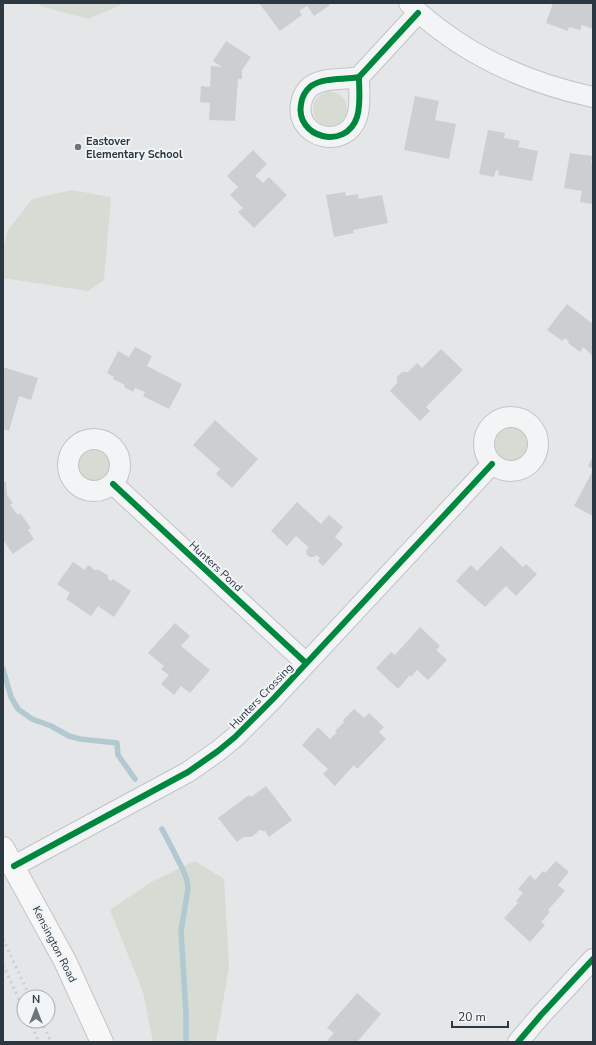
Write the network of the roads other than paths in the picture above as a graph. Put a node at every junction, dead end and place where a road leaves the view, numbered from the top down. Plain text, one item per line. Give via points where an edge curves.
1 (414, 8) edge
2 (359, 77) dead end
3 (593, 96) edge
4 (492, 464) dead end
5 (113, 484) dead end
6 (306, 663) junction
7 (8, 857) edge
8 (593, 959) edge
9 (102, 1042) edge
10 (518, 1042) edge

1 - 2 street
1 - 3 street via 462,46 501,68 535,82
4 - 6 street, Hunters Crossing
5 - 6 street, Hunters Pond
6 - 7 street, Hunters Crossing via 236,737 200,764 175,779
7 - 9 street, Kensington Road via 65,961
8 - 10 street

